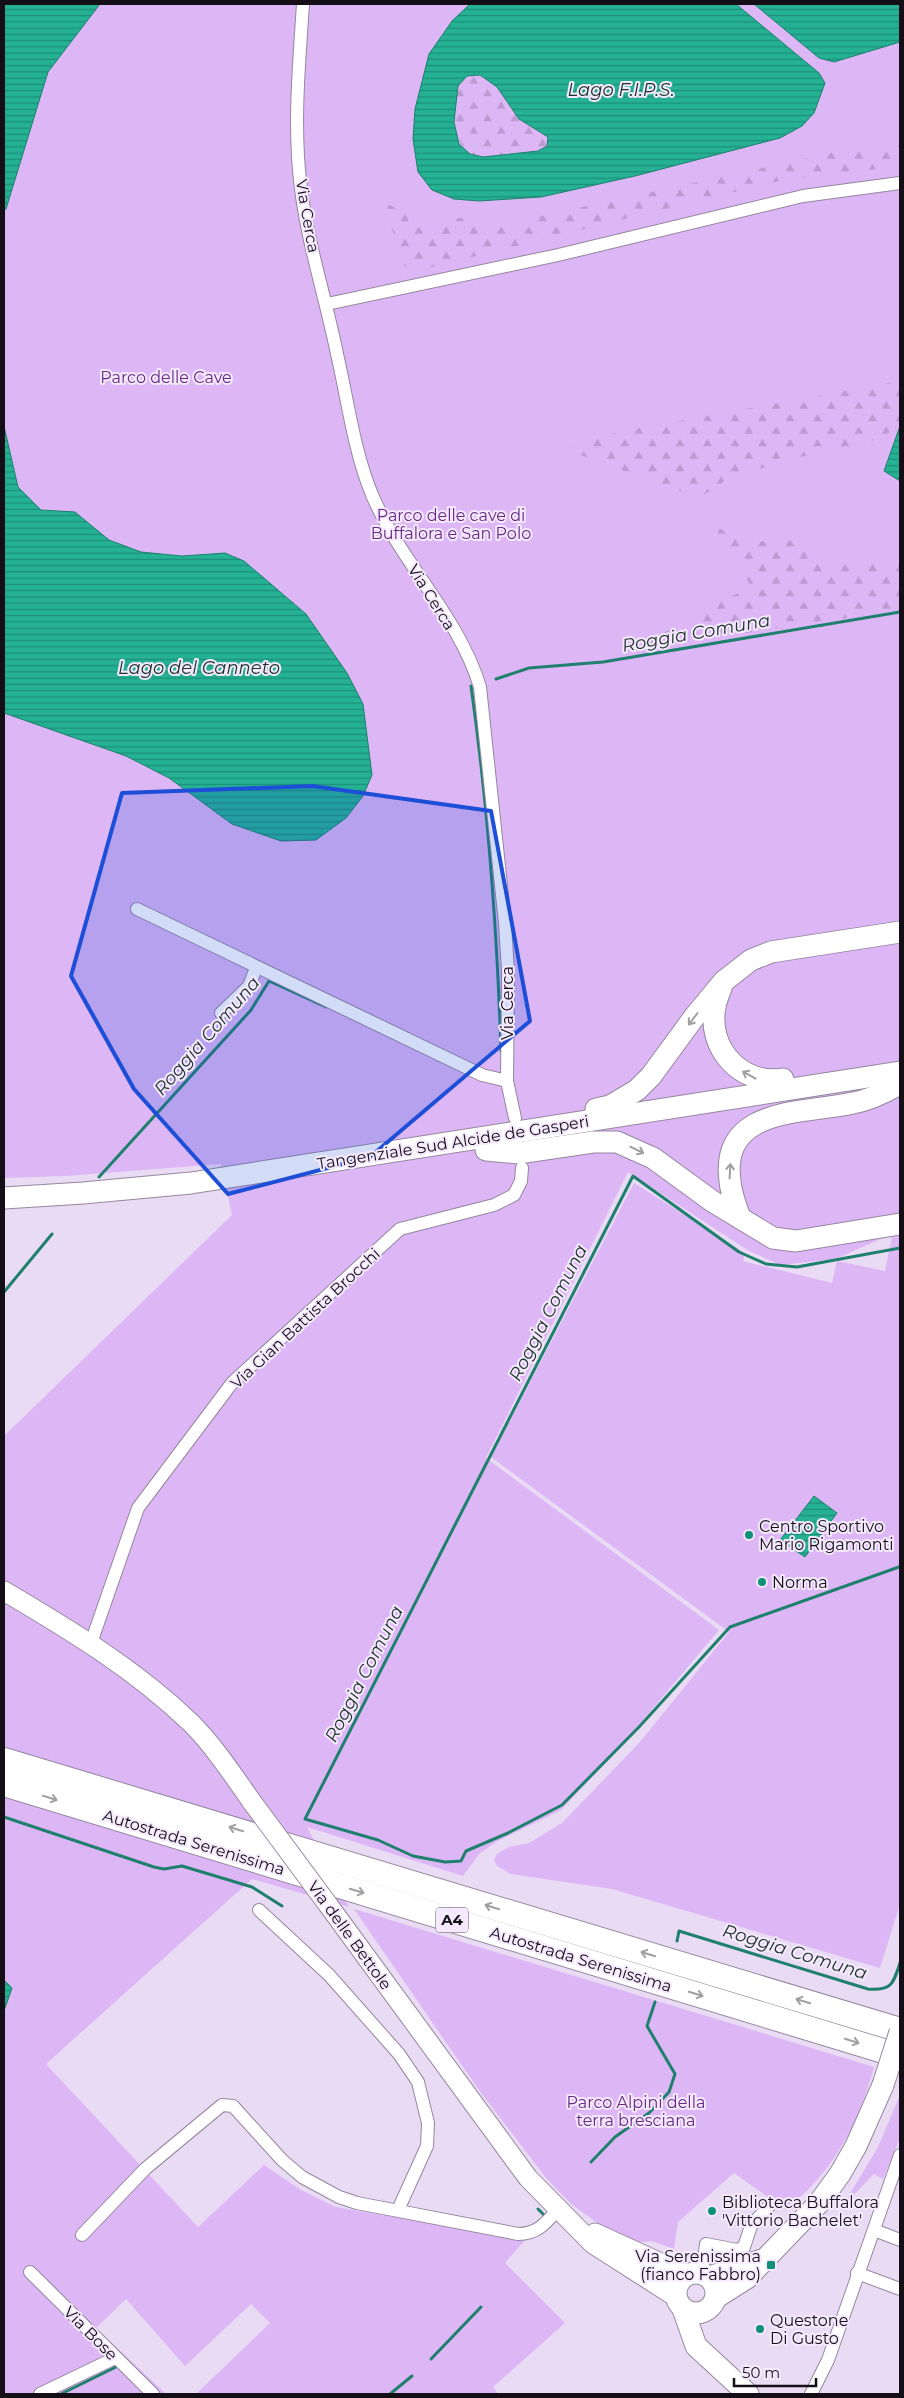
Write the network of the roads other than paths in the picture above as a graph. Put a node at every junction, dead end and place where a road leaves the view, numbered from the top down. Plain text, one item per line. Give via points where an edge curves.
1 (303, 4) edge
2 (900, 183) edge
3 (327, 304) junction
4 (137, 909) dead end
5 (900, 932) edge
6 (256, 968) junction
7 (724, 981) junction
8 (222, 1014) dead end
9 (899, 1078) edge
10 (507, 1081) junction
11 (515, 1118) dead end
12 (491, 1143) junction
13 (522, 1168) dead end
14 (4, 1198) edge
15 (4, 1212) edge
16 (740, 1218) junction
17 (900, 1224) edge
18 (4, 1591) edge
19 (90, 1642) junction
20 (4, 1760) edge
21 (4, 1784) edge
22 (259, 1910) dead end
23 (900, 2031) edge
24 (900, 2056) edge
25 (900, 2155) edge
26 (887, 2188) junction
27 (900, 2193) edge
28 (769, 2206) dead end
29 (559, 2208) junction
30 (398, 2210) junction
31 (574, 2222) junction
32 (874, 2230) junction
33 (82, 2235) dead end
34 (900, 2240) edge
35 (762, 2260) junction
36 (30, 2272) dead end
37 (857, 2272) junction
38 (699, 2275) junction
39 (900, 2288) edge
40 (695, 2304) junction
41 (115, 2358) junction
42 (40, 2394) edge
43 (153, 2394) edge
44 (748, 2394) edge
45 (811, 2394) edge

1 - 3 street, Via Cerca via 298,137 301,186 306,224
2 - 3 street via 803,196 558,255
3 - 10 street, Via Cerca via 359,450 373,496 388,528 466,651 480,687 505,923
4 - 6 street
5 - 7 main road via 771,952 751,960
6 - 8 street via 249,986
6 - 10 street via 482,1075
9 -> 7 main road via 880,1066 773,1081 752,1077 730,1062 718,1039 715,1007
7 -> 12 main road via 651,1076 630,1095 610,1106 526,1120
9 - 12 main road, Tangenziale Sud Alcide de Gasperi
16 -> 9 main road via 729,1180 729,1167 744,1131 765,1118 874,1098
10 - 11 street
12 - 14 main road, Tangenziale Sud Alcide de Gasperi via 190,1182
12 - 15 main road, Tangenziale Sud Alcide de Gasperi via 192,1195 83,1208
12 -> 16 main road via 518,1153 593,1142 617,1142 653,1158
13 - 19 street, Via Gian Battista Brocchi via 521,1181 514,1195 494,1205 400,1229 232,1383 138,1508
16 - 17 main road via 773,1238 796,1241
18 - 19 main road, Via delle Bettole
19 - 29 main road, Via delle Bettole, bridge via 146,1684 192,1725 528,2178
23 -> 20 highway, Autostrada Serenissima / A4
21 -> 24 highway, Autostrada Serenissima / A4
22 - 30 street via 329,1975 399,2054 418,2082 428,2123 427,2146
23 - 35 main road, bridge via 872,2112 840,2174 801,2224
25 - 26 street
26 - 27 street
26 - 32 street
28 - 38 street via 751,2226 744,2246 736,2250 706,2244
29 - 30 street via 540,2229 526,2234
29 - 31 main road, Via delle Bettole
30 - 33 street via 356,2203 320,2188 282,2160 233,2106 222,2105 145,2169
31 - 38 main road, Via delle Bettole
31 - 40 main road, Via delle Bettole via 593,2244
32 - 34 street
32 - 37 street
35 - 38 main road
35 - 40 main road via 740,2283
36 - 41 street, Via Bose
37 - 39 street
37 - 45 street via 828,2360
38 - 40 main road via 716,2286
38 - 40 main road via 678,2284
40 - 44 main road via 692,2339
41 - 42 street
41 - 43 street, Via Bose

